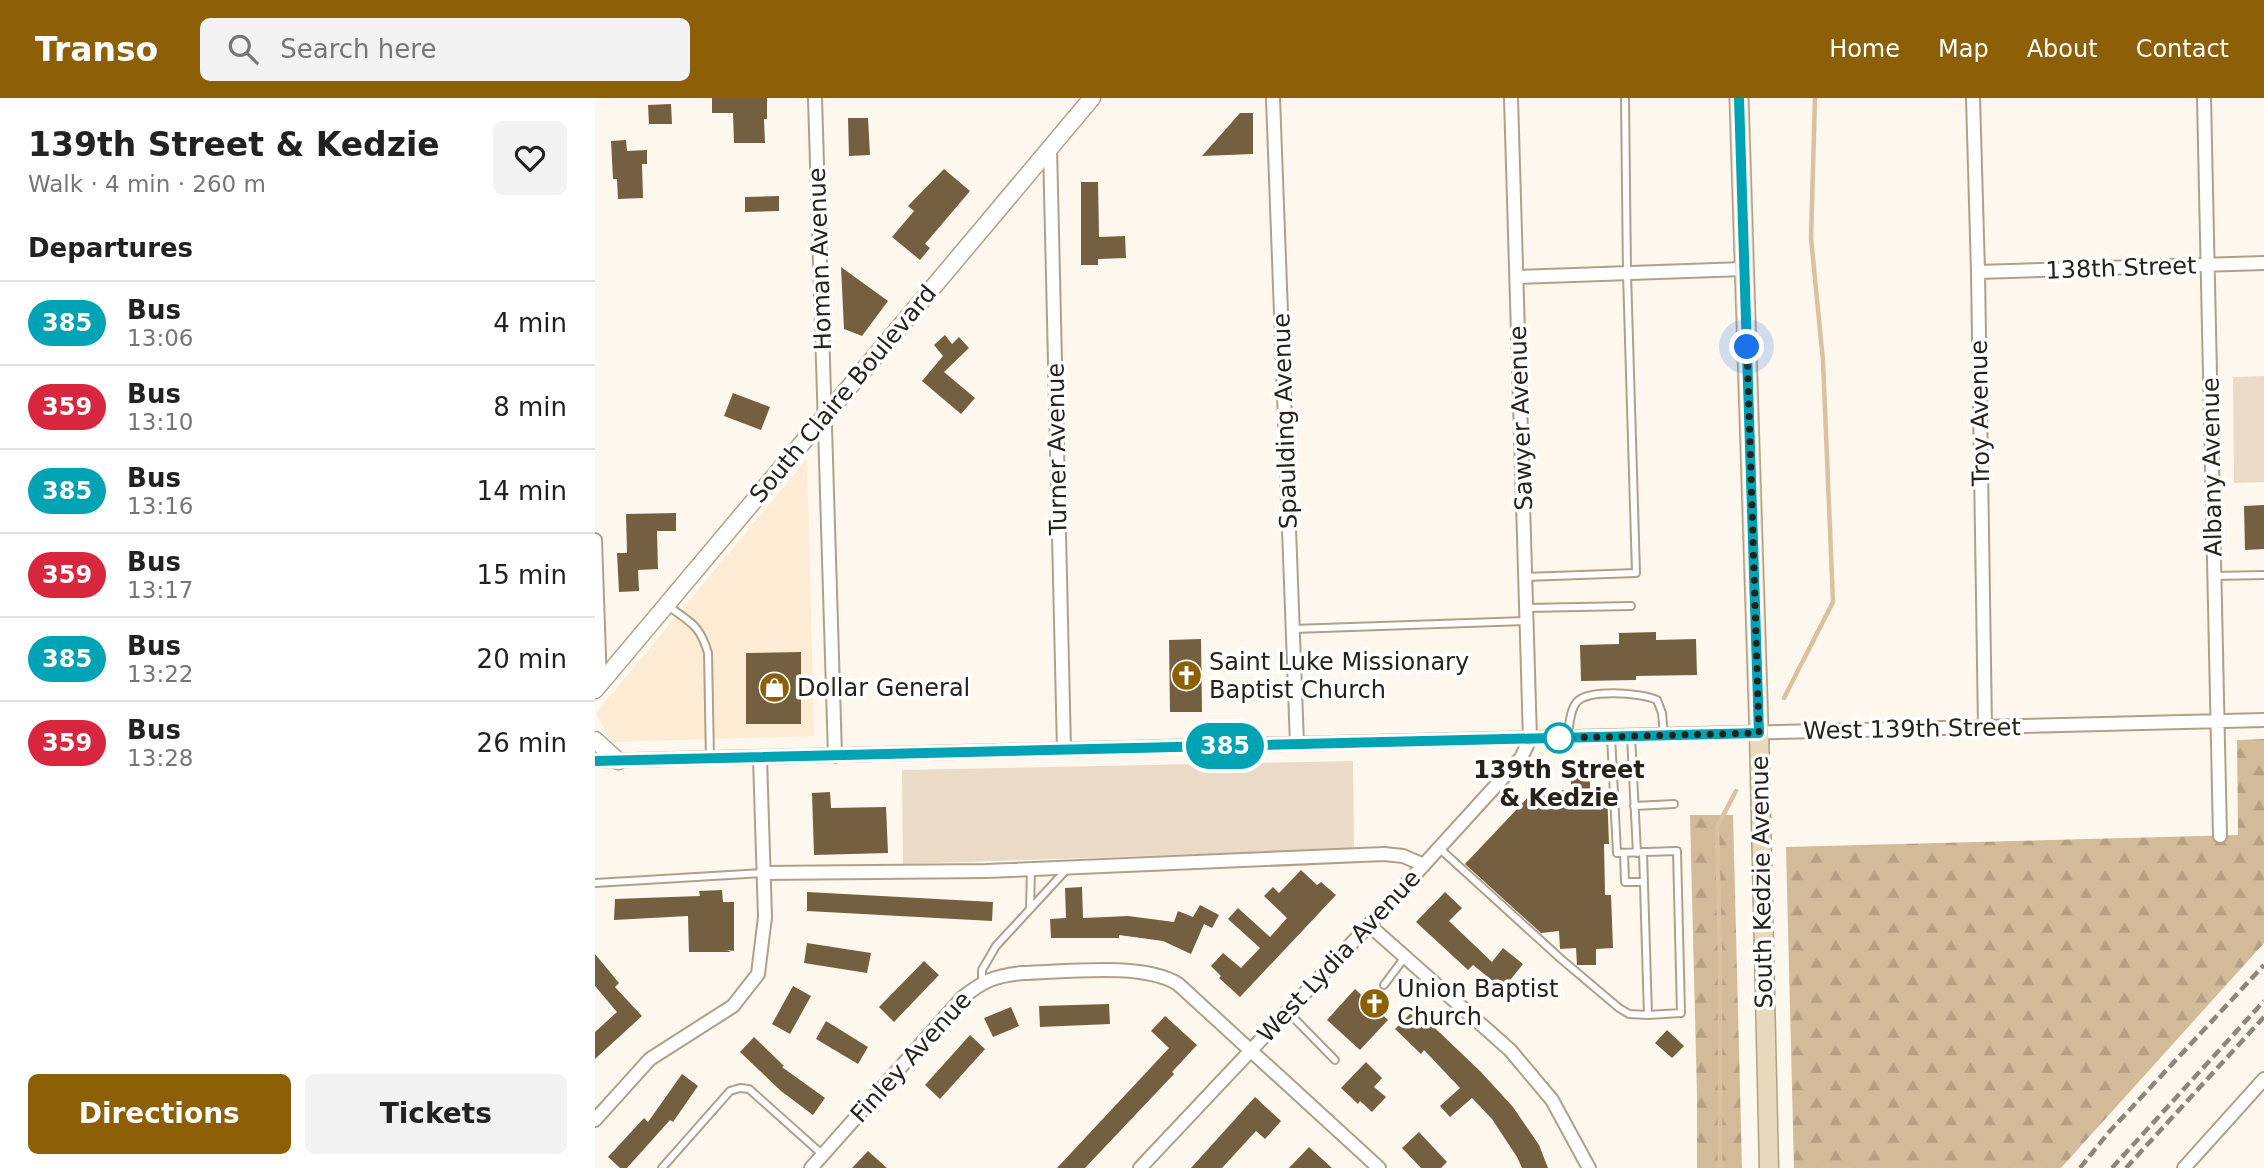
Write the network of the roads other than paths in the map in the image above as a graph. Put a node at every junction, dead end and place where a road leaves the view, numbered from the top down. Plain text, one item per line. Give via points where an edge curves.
1 (815, 98) edge
2 (1092, 98) edge
3 (1273, 98) edge
4 (1511, 98) edge
5 (1625, 98) edge
6 (1739, 98) edge
7 (1973, 98) edge
8 (2204, 98) edge
9 (1050, 147) junction
10 (2264, 263) edge
11 (2207, 265) junction
12 (1744, 269) junction
13 (1978, 272) junction
14 (1627, 273) junction
15 (1517, 277) junction
16 (825, 414) junction
17 (595, 540) edge
18 (2264, 575) edge
19 (2214, 576) junction
20 (1525, 577) junction
21 (666, 605) junction
22 (1631, 606) dead end
23 (1526, 615) junction
24 (1293, 629) junction
25 (597, 687) edge
26 (2264, 720) edge
27 (2217, 722) junction
28 (1985, 727) junction
29 (1759, 733) junction
30 (1664, 735) junction
31 (1611, 736) junction
32 (1630, 736) junction
33 (1530, 738) junction
34 (1567, 738) junction
35 (595, 740) edge
36 (1297, 744) junction
37 (1064, 750) junction
38 (835, 756) junction
39 (760, 758) junction
40 (710, 759) junction
41 (595, 761) edge
42 (618, 761) junction
43 (1674, 804) dead end
44 (1634, 806) junction
45 (2220, 836) dead end
46 (1439, 848) junction
47 (1640, 852) junction
48 (1621, 853) junction
49 (1424, 865) junction
50 (1069, 867) junction
51 (1031, 869) junction
52 (763, 873) junction
53 (1644, 882) junction
54 (595, 883) edge
55 (1030, 909) junction
56 (1369, 925) junction
57 (1405, 957) junction
58 (982, 982) junction
59 (1384, 985) dead end
60 (1287, 1011) junction
61 (1648, 1015) junction
62 (1251, 1049) junction
63 (1335, 1060) dead end
64 (2264, 1079) edge
65 (595, 1120) edge
66 (823, 1155) junction
67 (662, 1168) edge
68 (811, 1168) edge
69 (1140, 1168) edge
70 (1378, 1168) edge
71 (1589, 1168) edge
72 (1769, 1168) edge
73 (2184, 1168) edge

1 - 16 street, Homan Avenue
2 - 9 street, South Claire Boulevard
3 - 24 street, Spaulding Avenue
4 - 15 street, Sawyer Avenue
5 - 14 lane
6 - 12 main road, South Kedzie Avenue
7 - 13 street, Troy Avenue
8 - 11 street, Albany Avenue
9 - 16 street, South Claire Boulevard
9 - 37 street, Turner Avenue
10 - 11 street, 138th Street
11 - 13 street, 138th Street
11 - 19 street, Albany Avenue
12 - 14 street
12 - 29 main road, South Kedzie Avenue
13 - 28 street, Troy Avenue
14 - 15 street
14 - 20 lane via 1636,573
15 - 20 street, Sawyer Avenue
16 - 21 street, South Claire Boulevard
16 - 38 street, Homan Avenue
17 - 25 street
18 - 19 lane
19 - 27 street, Albany Avenue
20 - 23 street, Sawyer Avenue
21 - 25 street, South Claire Boulevard
21 - 40 lane via 694,624 708,653
22 - 23 lane
23 - 24 lane
23 - 33 street, Sawyer Avenue
24 - 36 street, Spaulding Avenue
26 - 27 street, West 139th Street
27 - 28 street, West 139th Street
27 - 45 street, Albany Avenue
28 - 29 street, West 139th Street
29 - 30 street, West 139th Street
29 - 72 main road, South Kedzie Avenue
30 - 32 street, West 139th Street
30 - 34 lane via 1657,700 1630,694 1585,696 1575,704
31 - 32 street, West 139th Street
31 - 34 street, West 139th Street
31 - 48 lane
32 - 44 lane
33 - 34 street, West 139th Street
33 - 36 street, West 139th Street
33 - 46 street, West Lydia Avenue via 1521,758
35 - 42 street
36 - 37 street, West 139th Street
37 - 38 street, West 139th Street
38 - 39 street, West 139th Street
39 - 40 street, West 139th Street
39 - 52 street
40 - 42 street, West 139th Street
41 - 42 street, West 139th Street
43 - 44 lane
44 - 47 lane
46 - 49 street, West Lydia Avenue
46 - 61 lane via 1619,1008
47 - 48 lane
47 - 53 lane
47 - 61 lane via 1677,851 1681,1013
48 - 53 lane via 1625,882
49 - 50 street via 1384,854
49 - 56 street, West Lydia Avenue
50 - 51 street
50 - 55 lane
51 - 52 street
51 - 55 lane
52 - 54 lane
52 - 65 street via 765,917 758,974 733,1006 650,1059
53 - 61 lane
55 - 58 lane via 987,959
56 - 57 street
56 - 60 street, West Lydia Avenue
57 - 59 lane
57 - 71 street via 1510,1050 1552,1100
58 - 62 street, Finley Avenue via 1009,974 1158,974 1178,984
58 - 66 street, Finley Avenue via 962,998
60 - 62 street, West Lydia Avenue
60 - 63 lane
62 - 69 street, West Lydia Avenue
62 - 70 street, Finley Avenue
64 - 73 street
66 - 67 lane via 749,1089 740,1088 730,1091
66 - 68 street, Finley Avenue

